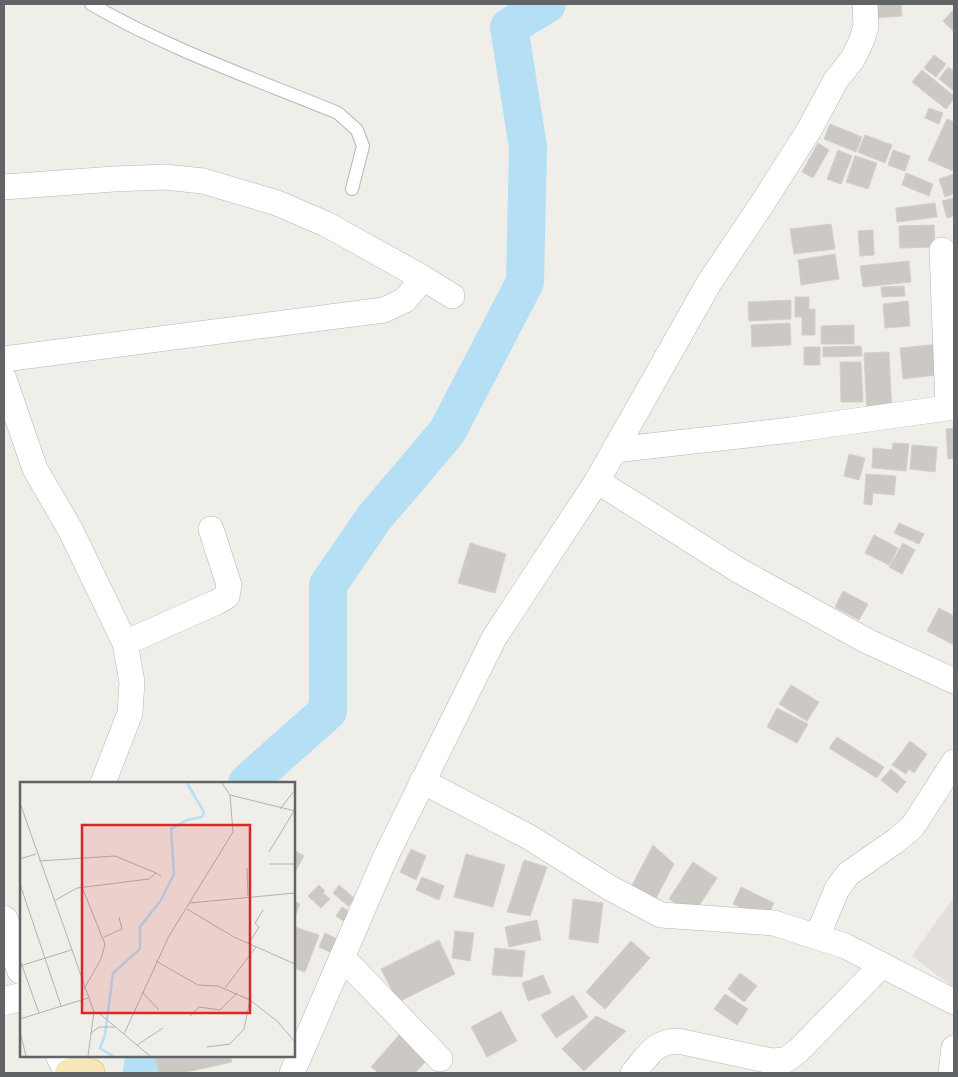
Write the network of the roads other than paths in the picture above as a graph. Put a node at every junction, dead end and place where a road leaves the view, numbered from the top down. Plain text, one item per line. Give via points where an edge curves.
1 (91, 4) edge
2 (865, 4) edge
3 (4, 187) edge
4 (352, 189) dead end
5 (942, 250) dead end
6 (423, 278) junction
7 (452, 296) dead end
8 (4, 359) edge
9 (4, 379) edge
10 (951, 407) edge
11 (614, 450) junction
12 (597, 480) junction
13 (211, 528) dead end
14 (125, 643) junction
15 (954, 680) edge
16 (954, 762) edge
17 (422, 781) junction
18 (104, 782) edge
19 (12, 931) edge
20 (817, 937) junction
21 (342, 958) junction
22 (882, 965) junction
23 (20, 966) edge
24 (20, 996) edge
25 (4, 1002) edge
26 (954, 1002) edge
27 (954, 1048) edge
28 (61, 1057) edge
29 (440, 1059) dead end
30 (69, 1073) edge
31 (91, 1073) edge
32 (292, 1073) edge
33 (633, 1073) edge
34 (951, 1073) edge

1 - 4 lane via 152,37 338,113 357,130 363,146
2 - 11 street via 866,26 852,60 836,80 809,130 709,283
3 - 6 street via 165,177 203,181 277,202 326,224
5 - 10 street
6 - 7 street
6 - 8 street via 405,300 384,310
9 - 14 street via 35,469 70,529
10 - 11 street via 791,430
11 - 12 street
12 - 15 street via 738,570 867,641
12 - 17 street via 494,638
13 - 14 street via 229,585 227,596
14 - 18 street via 132,682 130,713
16 - 20 street via 913,826 848,874 837,889
17 - 20 street via 529,838 660,915 774,923
17 - 21 street
19 - 23 main road
20 - 22 street
21 - 29 street
21 - 32 street
22 - 26 street
22 - 33 street via 786,1060 771,1062 666,1041 657,1046
24 - 25 main road
27 - 34 street
28 - 30 main road
30 - 31 main road via 77,1070

